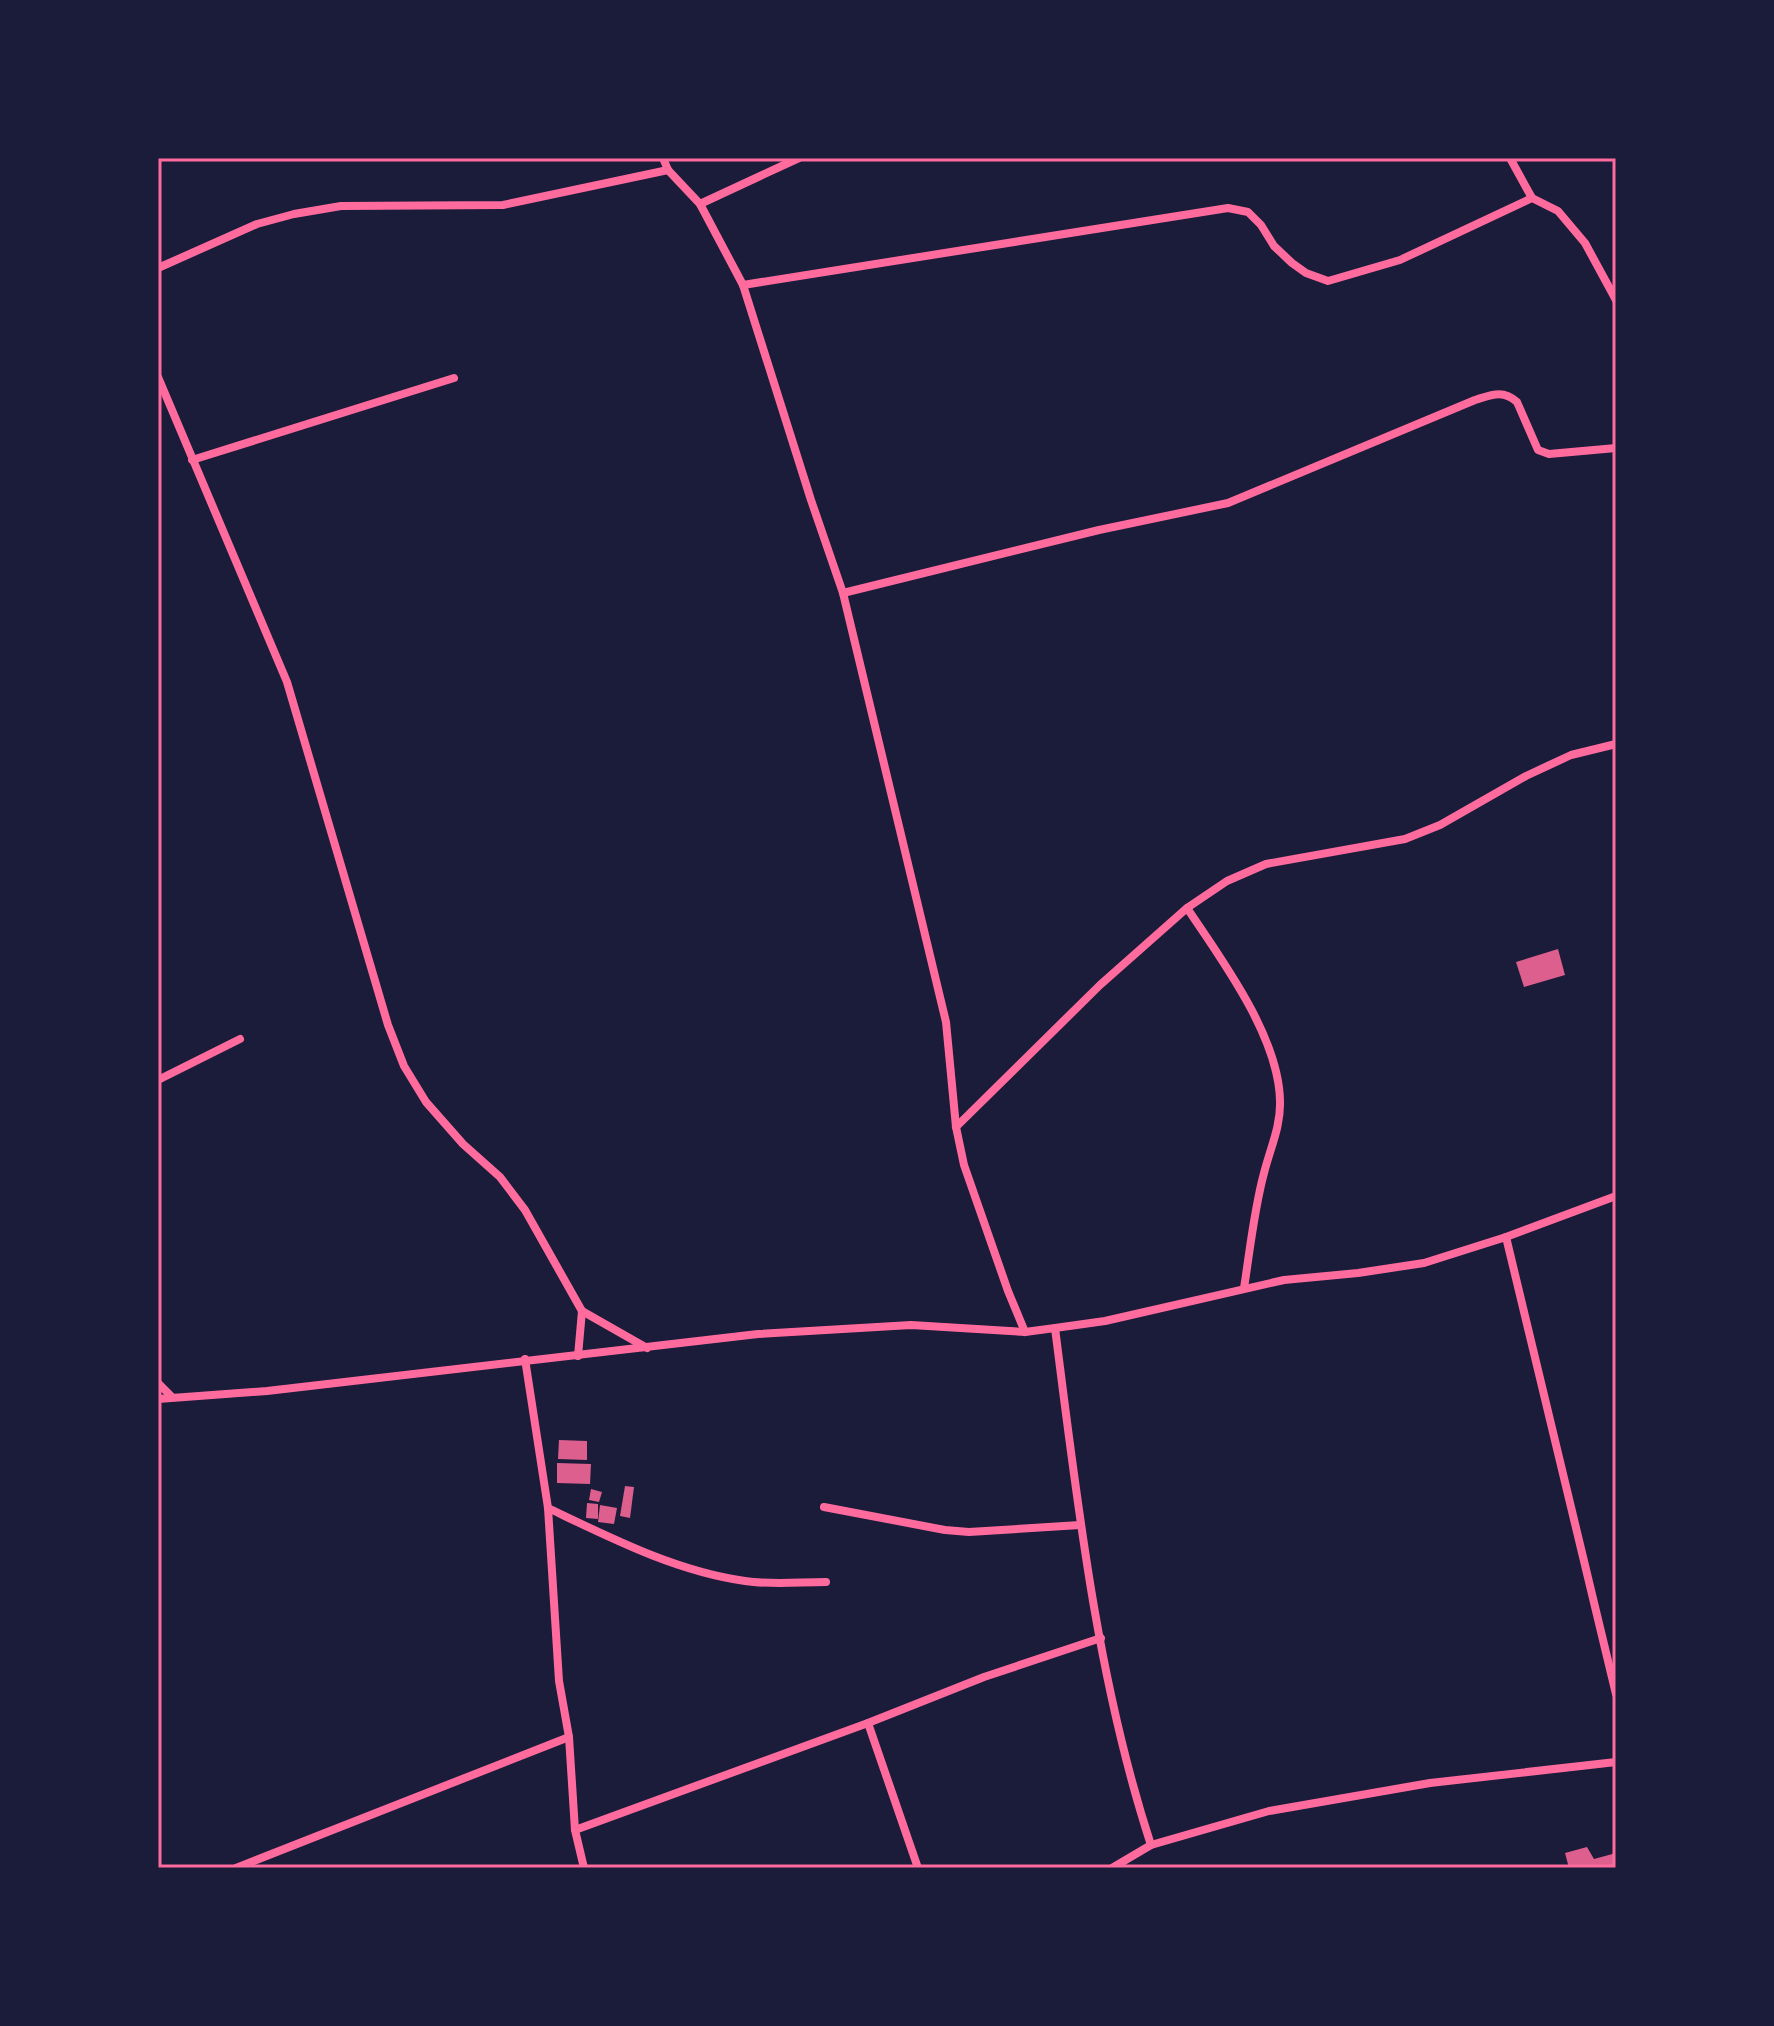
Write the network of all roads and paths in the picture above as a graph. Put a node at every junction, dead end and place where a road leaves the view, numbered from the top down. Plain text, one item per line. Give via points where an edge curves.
1 (663, 158) edge
2 (799, 158) edge
3 (1510, 158) edge
4 (668, 170) junction
5 (1532, 198) junction
6 (700, 204) junction
7 (158, 268) edge
8 (743, 285) junction
9 (1616, 300) edge
10 (158, 377) edge
11 (454, 378) dead end
12 (1616, 448) edge
13 (192, 460) junction
14 (843, 593) junction
15 (1616, 744) edge
16 (1187, 908) junction
17 (240, 1039) dead end
18 (158, 1080) edge
19 (956, 1127) junction
20 (1616, 1196) edge
21 (1506, 1237) junction
22 (1244, 1288) junction
23 (582, 1311) junction
24 (1055, 1328) junction
25 (1025, 1332) junction
26 (648, 1348) junction
27 (578, 1356) junction
28 (525, 1359) junction
29 (158, 1383) edge
30 (172, 1397) junction
31 (158, 1399) edge
32 (824, 1507) dead end
33 (548, 1508) junction
34 (1080, 1525) junction
35 (826, 1582) dead end
36 (1101, 1638) junction
37 (1616, 1694) edge
38 (868, 1723) junction
39 (569, 1737) junction
40 (1616, 1762) edge
41 (575, 1830) junction
42 (1151, 1845) junction
43 (236, 1868) edge
44 (584, 1868) edge
45 (918, 1868) edge
46 (1112, 1868) edge

1 - 4 street
2 - 6 street
3 - 5 street
4 - 6 street
4 - 7 street via 503,205 341,206 294,214 257,224
5 - 8 street via 1400,260 1328,281 1292,263 1248,212 1228,208
5 - 9 street via 1558,211 1585,243
6 - 8 street
8 - 14 street
10 - 13 street
11 - 13 street
12 - 14 street via 1543,453 1517,402 1499,393 1228,503
13 - 23 street via 287,682 404,1066 426,1102 525,1210
14 - 19 street via 946,1022
15 - 16 street via 1571,755 1405,839 1266,864 1227,881
16 - 19 street
16 - 22 street via 1257,1022 1280,1099
17 - 18 street
19 - 25 street via 964,1165
20 - 21 street
21 - 22 street via 1424,1263
21 - 37 street
22 - 24 street
23 - 26 street
23 - 27 street
24 - 25 street
24 - 34 street
25 - 26 street via 911,1325 758,1334
26 - 27 street
27 - 28 street
28 - 30 street via 267,1391
28 - 33 street
29 - 30 street
30 - 31 street
32 - 34 street via 957,1531
33 - 35 street via 646,1554 698,1569 746,1581
33 - 39 street via 559,1681
34 - 36 street
36 - 38 street
36 - 42 street
38 - 41 street
38 - 45 street
39 - 41 street
39 - 43 street
40 - 42 street via 1430,1783 1269,1811
41 - 44 street
42 - 46 street

